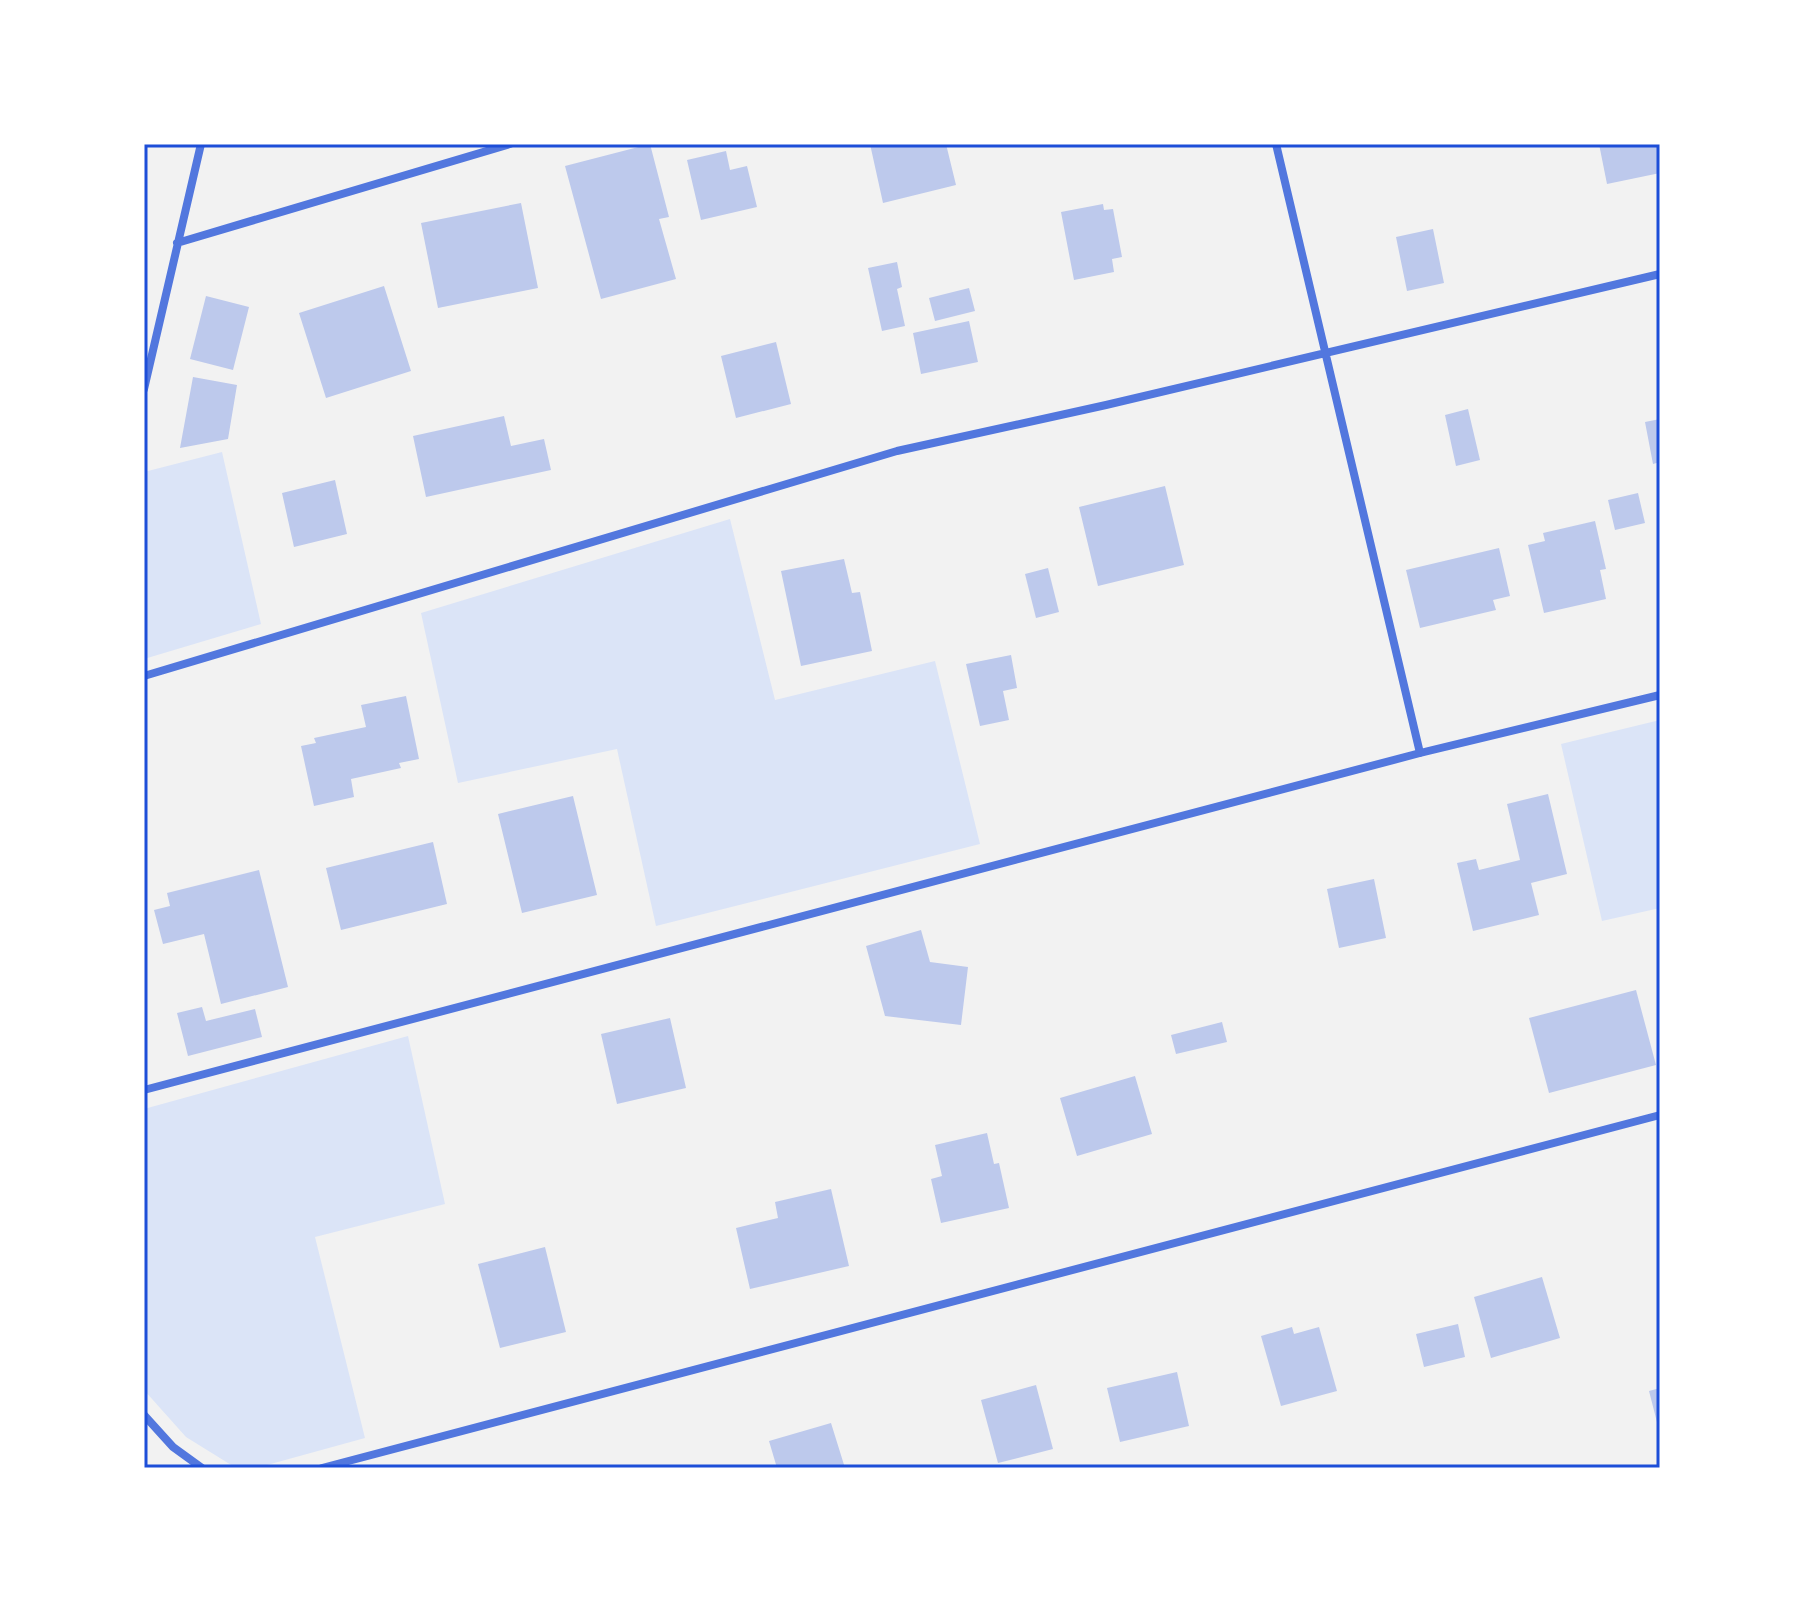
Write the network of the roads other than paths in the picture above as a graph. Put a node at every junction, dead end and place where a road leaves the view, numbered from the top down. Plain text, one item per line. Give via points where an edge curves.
1 (201, 144) edge
2 (510, 144) edge
3 (1276, 144) edge
4 (177, 243) junction
5 (1660, 274) edge
6 (1323, 352) junction
7 (144, 389) edge
8 (144, 676) edge
9 (1660, 695) edge
10 (1420, 753) junction
11 (144, 1090) edge
12 (1660, 1115) edge
13 (144, 1415) edge
14 (202, 1468) edge
15 (322, 1468) edge

1 - 4 street
2 - 4 street
3 - 6 street
4 - 7 street
5 - 6 street
6 - 8 street via 897,451
6 - 10 street
9 - 10 street
10 - 11 street
12 - 15 street
13 - 14 street via 173,1447

